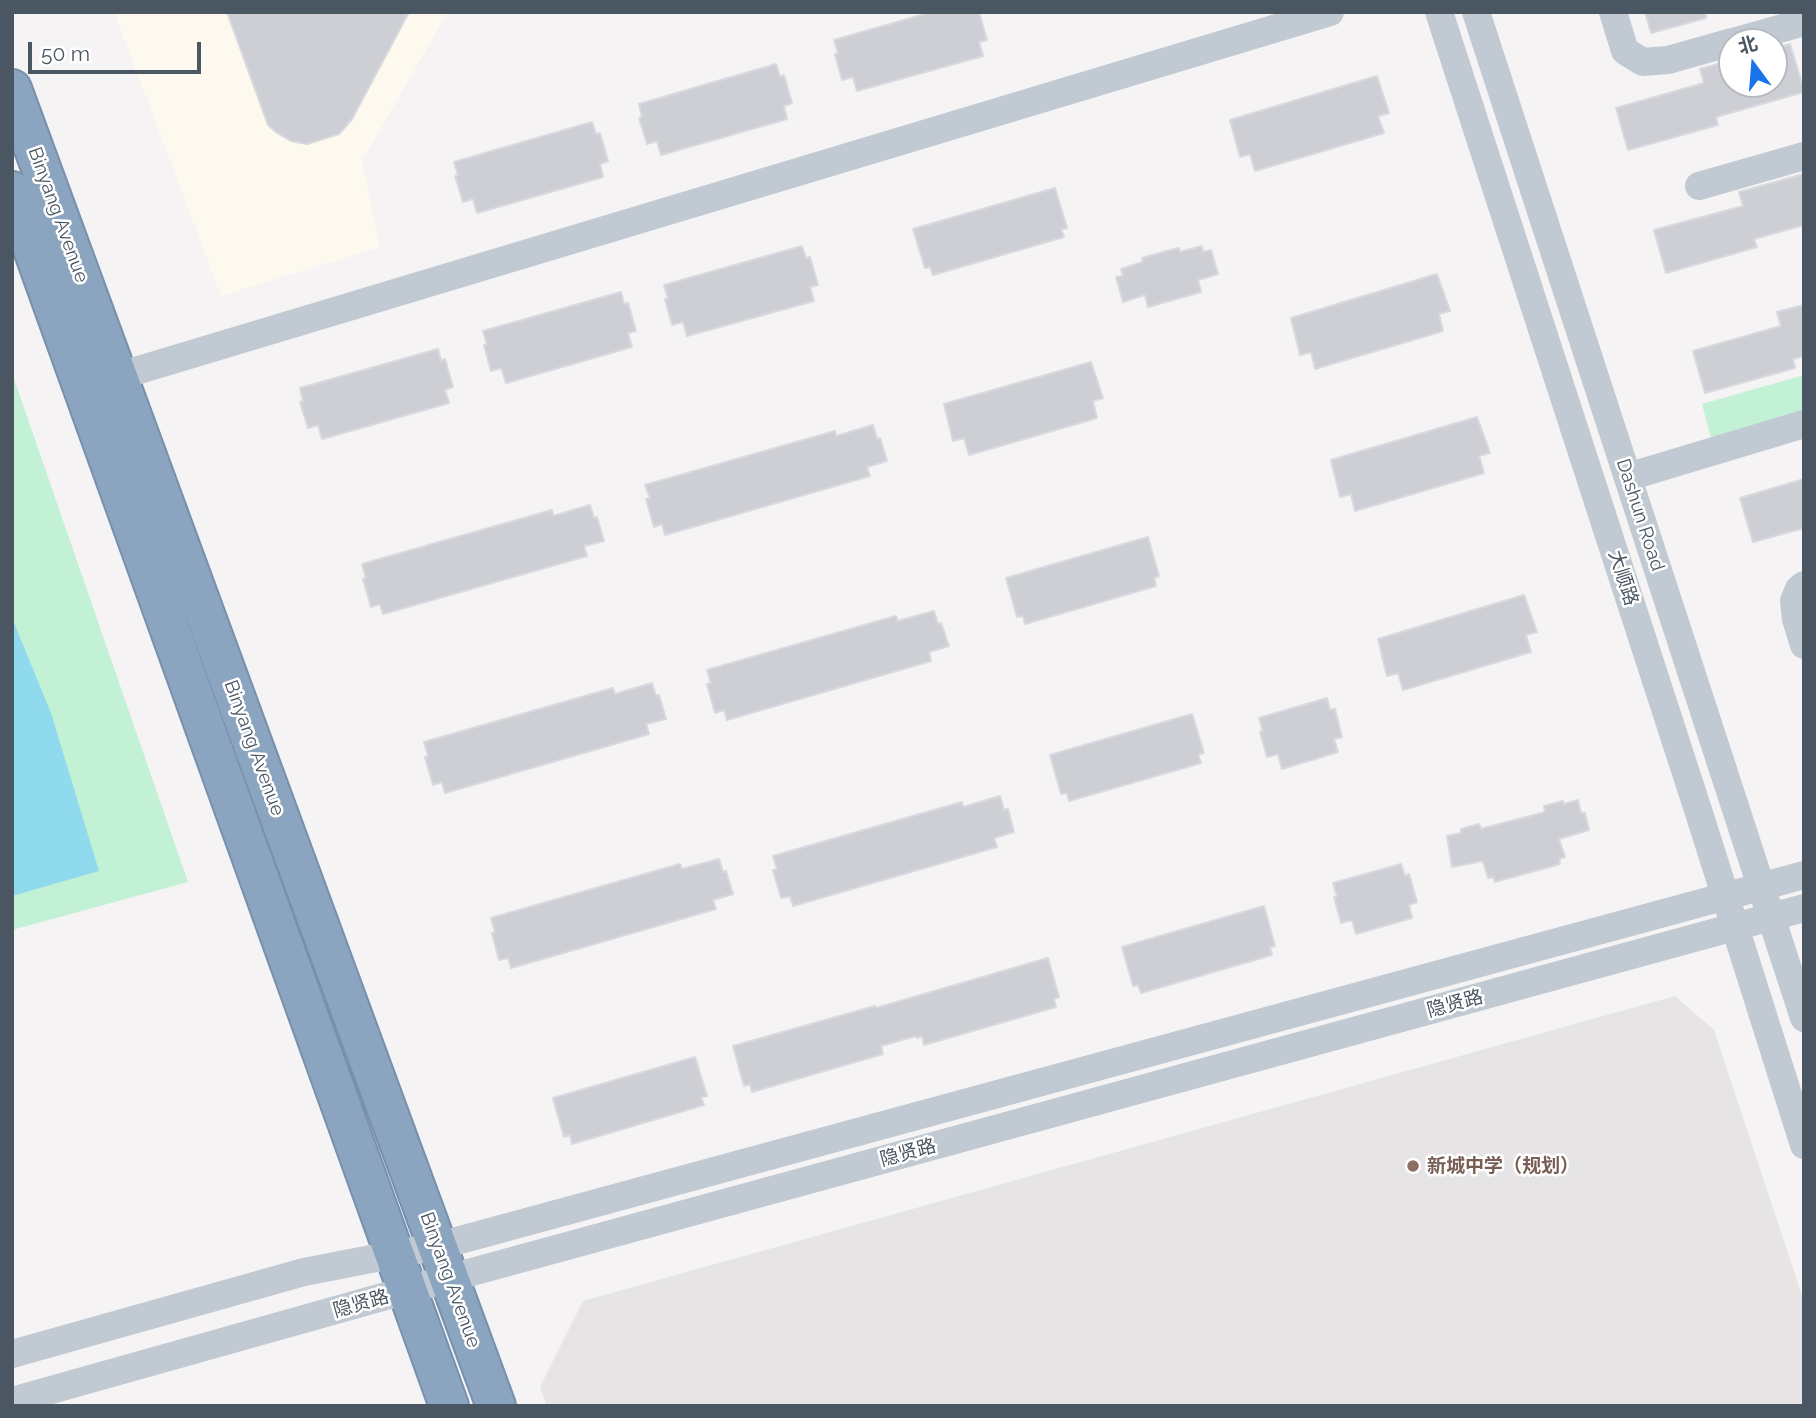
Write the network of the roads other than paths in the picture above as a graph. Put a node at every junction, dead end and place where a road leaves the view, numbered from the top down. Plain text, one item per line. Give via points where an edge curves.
1 (1330, 12) edge
2 (1439, 12) edge
3 (1476, 12) edge
4 (1613, 12) edge
5 (1804, 22) edge
6 (1783, 28) edge
7 (1718, 46) edge
8 (12, 89) edge
9 (1804, 156) edge
10 (1699, 186) dead end
11 (12, 191) edge
12 (100, 382) junction
13 (1804, 424) edge
14 (1641, 473) dead end
15 (1804, 585) edge
16 (1804, 645) edge
17 (1804, 875) edge
18 (1762, 887) junction
19 (1726, 897) junction
20 (1804, 908) edge
21 (1772, 917) junction
22 (1735, 928) junction
23 (1804, 1018) edge
24 (1804, 1145) edge
25 (395, 1256) junction
26 (444, 1262) junction
27 (407, 1291) junction
28 (12, 1354) edge
29 (12, 1401) edge
30 (449, 1406) edge
31 (496, 1406) edge

1 - 12 street
2 - 19 street, 大顺路
3 - 18 street, Dashun Road
4 - 7 street via 1625,51 1643,62
5 - 6 street
8 - 12 highway, Binyang Avenue
9 - 10 street
11 - 12 highway, Binyang Avenue
12 - 25 highway, Binyang Avenue
12 - 26 highway, Binyang Avenue
13 - 14 street
15 - 16 street via 1794,601
17 - 18 street, 隐贤路
18 - 19 street, 隐贤路
18 - 21 street, Dashun Road
19 - 22 street, 大顺路
19 - 26 street, 隐贤路
20 - 21 street, 隐贤路
21 - 22 street, 隐贤路
21 - 23 street, Dashun Road
22 - 24 street, 大顺路
22 - 26 street, 隐贤路
25 - 26 street, 隐贤路
25 - 27 highway, Binyang Avenue
25 - 28 street, 隐贤路 via 304,1272
26 - 27 street, 隐贤路
26 - 31 highway, Binyang Avenue
27 - 29 street, 隐贤路
27 - 30 highway, Binyang Avenue

